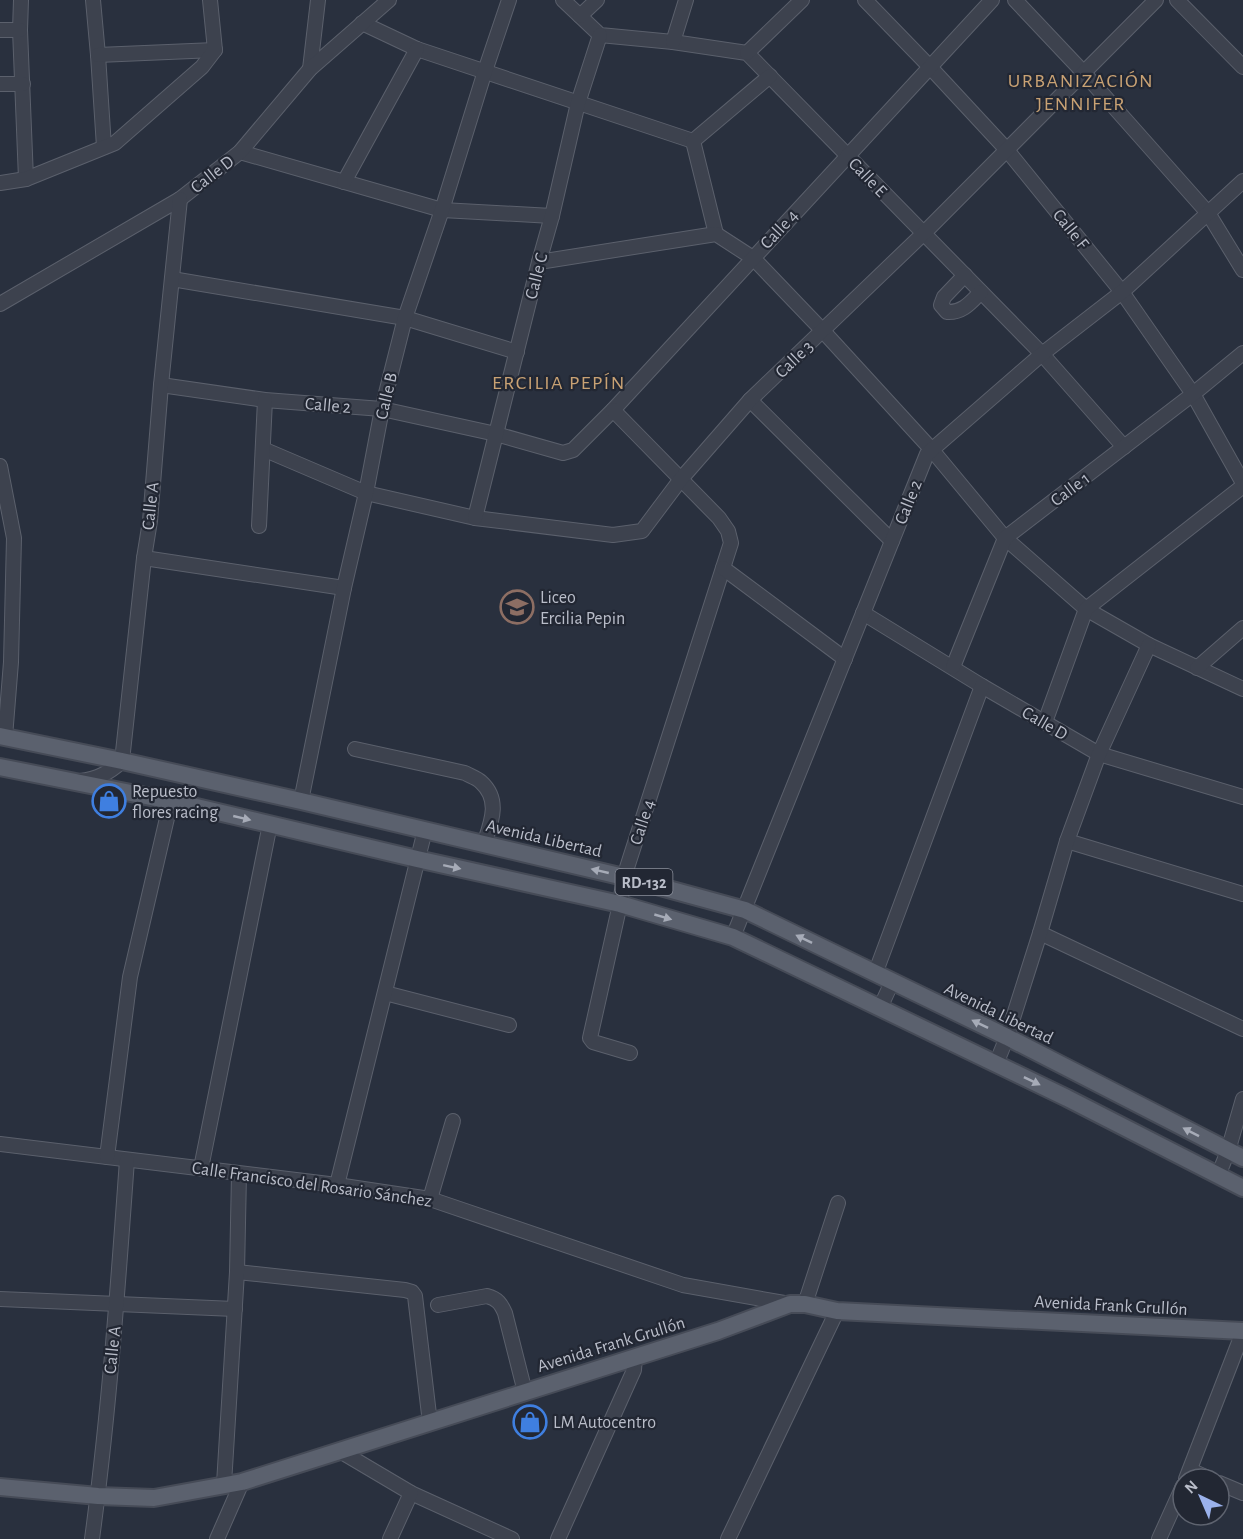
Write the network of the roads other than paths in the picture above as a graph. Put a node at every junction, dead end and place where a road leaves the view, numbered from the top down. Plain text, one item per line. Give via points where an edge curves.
1 (21, 0) edge
2 (93, 0) edge
3 (210, 0) edge
4 (318, 0) edge
5 (389, 0) edge
6 (509, 0) edge
7 (563, 0) edge
8 (597, 0) edge
9 (686, 0) edge
10 (802, 0) edge
11 (865, 0) edge
12 (992, 0) edge
13 (1015, 0) edge
14 (1156, 0) edge
15 (1177, 0) edge
16 (580, 16) junction
17 (362, 23) junction
18 (0, 30) edge
19 (20, 30) junction
20 (600, 35) junction
21 (673, 42) junction
22 (214, 50) junction
23 (417, 50) junction
24 (747, 53) junction
25 (98, 55) junction
26 (930, 67) junction
27 (1243, 67) edge
28 (310, 69) junction
29 (485, 71) junction
30 (1083, 72) junction
31 (770, 76) junction
32 (0, 84) edge
33 (23, 84) junction
34 (578, 104) junction
35 (693, 141) junction
36 (104, 147) junction
37 (1007, 150) junction
38 (240, 152) junction
39 (847, 155) junction
40 (26, 179) junction
41 (1243, 181) edge
42 (344, 182) junction
43 (0, 183) edge
44 (180, 199) junction
45 (442, 210) junction
46 (1208, 213) junction
47 (552, 216) junction
48 (924, 233) junction
49 (716, 234) junction
50 (753, 258) junction
51 (539, 262) junction
52 (1243, 270) edge
53 (965, 275) junction
54 (172, 279) junction
55 (981, 292) junction
56 (1122, 292) junction
57 (0, 304) edge
58 (405, 318) junction
59 (823, 331) junction
60 (517, 352) junction
61 (1243, 353) edge
62 (1042, 354) junction
63 (161, 386) junction
64 (1193, 394) junction
65 (265, 400) junction
66 (750, 400) junction
67 (382, 409) junction
68 (613, 410) junction
69 (496, 434) junction
70 (1124, 447) junction
71 (263, 449) junction
72 (932, 450) junction
73 (563, 453) joint
74 (0, 466) edge
75 (681, 479) junction
76 (1243, 485) edge
77 (366, 493) junction
78 (475, 518) junction
79 (260, 526) dead end
80 (1005, 538) junction
81 (892, 541) junction
82 (144, 558) junction
83 (723, 568) junction
84 (344, 588) junction
85 (1086, 609) junction
86 (863, 613) junction
87 (1243, 628) edge
88 (1149, 645) junction
89 (844, 659) junction
90 (953, 667) junction
91 (1197, 668) junction
92 (982, 686) junction
93 (1243, 688) edge
94 (1045, 722) junction
95 (2, 736) edge
96 (355, 749) dead end
97 (1099, 754) junction
98 (122, 761) junction
99 (0, 767) edge
100 (75, 782) junction
101 (1243, 797) edge
102 (171, 801) junction
103 (301, 801) junction
104 (270, 824) junction
105 (425, 830) junction
106 (1067, 841) junction
107 (484, 844) junction
108 (417, 859) junction
109 (624, 877) junction
110 (1243, 894) edge
111 (620, 904) junction
112 (745, 910) junction
113 (1040, 933) junction
114 (733, 937) junction
115 (875, 974) junction
116 (892, 982) junction
117 (385, 993) junction
118 (880, 1008) junction
119 (509, 1025) dead end
120 (1243, 1029) edge
121 (1007, 1037) junction
122 (630, 1053) dead end
123 (996, 1064) junction
124 (1243, 1099) edge
125 (453, 1121) dead end
126 (0, 1144) edge
127 (1236, 1154) edge
128 (108, 1157) junction
129 (127, 1160) junction
130 (201, 1168) junction
131 (239, 1174) junction
132 (1218, 1176) junction
133 (337, 1185) junction
134 (1243, 1188) edge
135 (430, 1199) junction
136 (838, 1203) dead end
137 (237, 1272) junction
138 (0, 1299) edge
139 (117, 1304) junction
140 (797, 1304) junction
141 (438, 1305) dead end
142 (235, 1309) junction
143 (837, 1311) junction
144 (1243, 1332) edge
145 (634, 1357) junction
146 (525, 1392) junction
147 (430, 1422) junction
148 (340, 1451) junction
149 (1191, 1467) edge
150 (242, 1482) junction
151 (224, 1484) junction
152 (0, 1487) edge
153 (411, 1493) junction
154 (98, 1496) junction
155 (1171, 1512) edge
156 (92, 1539) edge
157 (217, 1539) edge
158 (390, 1539) edge
159 (512, 1539) edge
160 (558, 1539) edge
161 (729, 1539) edge
162 (1159, 1539) edge

1 - 19 street
2 - 25 street
3 - 22 street
4 - 28 street
5 - 17 street, Calle D
6 - 29 street, Calle B
7 - 16 street
8 - 16 street
9 - 21 street
10 - 24 street
11 - 26 street, Calle F
12 - 26 street, Calle 4
13 - 30 street
14 - 30 street, Calle 3
15 - 27 street
16 - 20 street
17 - 23 street
17 - 28 street, Calle D
18 - 19 street
19 - 33 street
20 - 21 street
20 - 34 street, Calle C
21 - 24 street
22 - 25 street
22 - 36 street via 202,67 115,143
23 - 29 street
23 - 42 street
24 - 31 street, Calle E
25 - 36 street
26 - 37 street, Calle F
26 - 39 street, Calle 4
28 - 38 street, Calle D
29 - 34 street
29 - 45 street, Calle B
30 - 37 street, Calle 3
30 - 46 street
31 - 35 street
31 - 39 street, Calle E
32 - 33 street
33 - 40 street
34 - 35 street
34 - 47 street, Calle C
35 - 49 street
36 - 40 street
37 - 48 street, Calle 3
37 - 56 street, Calle F
38 - 42 street
38 - 44 street, Calle D
39 - 48 street, Calle E
39 - 50 street, Calle 4
40 - 43 street
41 - 46 street, Calle 2
42 - 45 street
44 - 54 street, Calle A
44 - 57 street, Calle D
45 - 47 street
45 - 58 street, Calle B
46 - 52 street
46 - 56 street, Calle 2
47 - 51 street, Calle C
48 - 53 street, Calle E
48 - 59 street, Calle 3
49 - 50 street
49 - 51 street
50 - 59 street
50 - 68 street, Calle 4
51 - 60 street, Calle C
53 - 55 street, Calle E
53 - 55 street via 944,297 941,305 947,312 965,308
54 - 58 street
54 - 63 street, Calle A
55 - 62 street, Calle E
56 - 62 street, Calle 2
56 - 64 street, Calle F
58 - 60 street
58 - 67 street, Calle B
59 - 66 street, Calle 3
59 - 72 street
60 - 69 street, Calle C
61 - 64 street, Calle 1
62 - 70 street, Calle E
62 - 72 street, Calle 2
63 - 65 street, Calle 2
63 - 82 street, Calle A
64 - 70 street, Calle 1
64 - 76 street, Calle F
65 - 67 street, Calle 2
65 - 71 street
66 - 75 street, Calle 3
66 - 81 street
67 - 69 street, Calle 2
67 - 77 street, Calle B
68 - 73 street, Calle 4 via 573,450
68 - 75 street
69 - 73 street, Calle 2
69 - 78 street, Calle C
70 - 80 street, Calle 1
71 - 77 street, Calle 3
71 - 79 street
72 - 80 street
72 - 81 street, Calle 2
74 - 95 street via 14,538 11,662
75 - 78 street, Calle 3 via 642,531 630,534
75 - 83 street via 728,531 731,543
76 - 85 street
77 - 78 street, Calle 3
77 - 84 street, Calle B
80 - 85 street
80 - 90 street
81 - 86 street, Calle 2
82 - 84 street
82 - 98 street, Calle A
83 - 89 street
83 - 109 street, Calle 4
84 - 103 street, Calle B
85 - 88 street
85 - 94 street
86 - 89 street, Calle 2
86 - 90 street, Calle D
87 - 91 street
88 - 91 street
88 - 97 street
89 - 112 street, Calle 2
90 - 92 street, Calle D
91 - 93 street
92 - 94 street, Calle D
92 - 115 street
94 - 97 street, Calle D
95 - 98 main road, Avenida Libertad / RD-132
96 - 107 street via 465,773 481,782 492,795 494,811
97 - 101 street, Calle D
97 - 106 street
98 - 100 street via 100,776
98 - 103 main road, Avenida Libertad / RD-132
99 - 100 main road, RD-132
100 - 102 main road, RD-132
102 -> 104 main road, RD-132
102 - 128 street via 130,977
103 - 105 main road, Avenida Libertad / RD-132
104 - 108 main road, RD-132
104 - 130 street
105 - 107 main road, Avenida Libertad / RD-132
105 - 108 street
106 - 110 street
106 - 113 street
109 -> 107 main road, Avenida Libertad / RD-132
108 -> 111 main road, RD-132
108 - 117 street
109 - 111 street, Calle 4
109 - 112 main road, Avenida Libertad / RD-132
111 -> 114 main road, RD-132
111 - 122 street, Calle 4 via 590,1038
112 - 114 street, Calle 2
115 -> 112 main road, Avenida Libertad / RD-132
113 - 120 street
113 - 121 street
114 - 118 main road, RD-132
115 - 116 main road, Avenida Libertad / RD-132
116 - 118 street
121 -> 116 main road, Avenida Libertad / RD-132
117 - 119 street
117 - 133 street
118 - 123 main road, RD-132
121 - 123 street
127 -> 121 main road, Avenida Libertad / RD-132
123 -> 132 main road, RD-132
124 - 127 street
125 - 135 street
126 - 128 street, Calle Francisco del Rosario Sánchez
127 - 132 street
128 - 129 street, Calle Francisco del Rosario Sánchez
129 - 130 street, Calle Francisco del Rosario Sánchez
129 - 139 street, Calle A
130 - 131 street, Calle Francisco del Rosario Sánchez
131 - 133 street, Calle Francisco del Rosario Sánchez
131 - 137 street
132 - 134 main road, RD-132
133 - 135 street, Calle Francisco del Rosario Sánchez
135 - 140 street, Calle Francisco del Rosario Sánchez via 683,1285
136 - 140 street
137 - 142 street
137 - 147 street via 412,1292
138 - 139 street
139 - 142 street
139 - 154 street, Calle A
140 - 143 main road, Avenida Frank Grullón
140 - 145 main road, Avenida Frank Grullón
141 - 146 street via 487,1296 501,1303
142 - 151 street
143 - 144 main road, Avenida Frank Grullón
143 - 161 street
144 - 149 street
145 - 146 main road, Avenida Frank Grullón
145 - 160 street via 634,1370
146 - 147 main road, Avenida Frank Grullón
147 - 148 main road, Avenida Frank Grullón
148 - 150 main road, Avenida Frank Grullón
148 - 153 street
150 - 151 main road, Avenida Frank Grullón
150 - 157 street
151 - 154 main road, Avenida Frank Grullón via 154,1498
152 - 154 main road, Avenida Frank Grullón
153 - 158 street
153 - 159 street
154 - 156 street, Calle A
155 - 162 street

